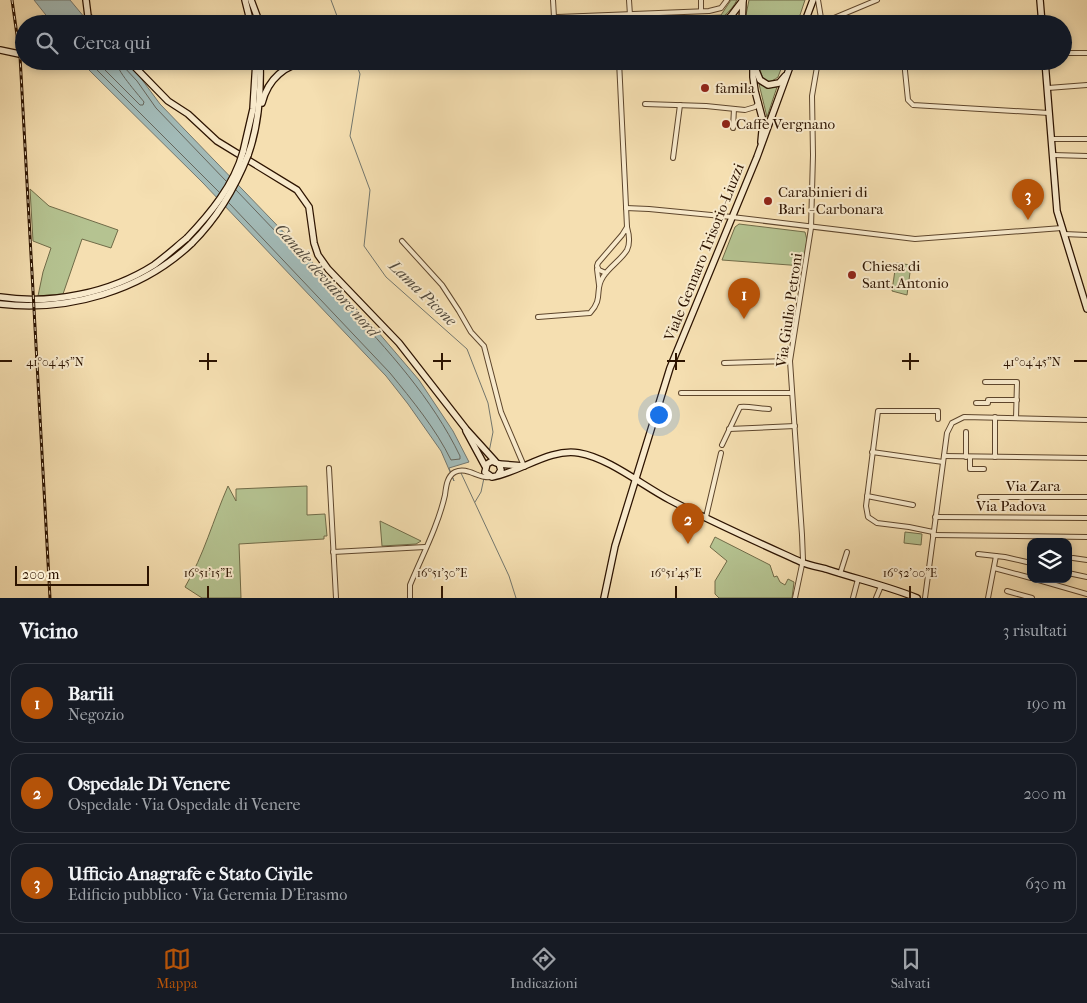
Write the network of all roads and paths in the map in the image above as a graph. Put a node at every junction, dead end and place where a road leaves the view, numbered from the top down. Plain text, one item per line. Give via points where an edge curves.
1 (86, 0) edge
2 (244, 0) edge
3 (251, 0) edge
4 (552, 0) edge
5 (629, 0) edge
6 (701, 0) edge
7 (727, 0) edge
8 (812, 0) edge
9 (818, 0) edge
10 (877, 0) edge
11 (1040, 0) edge
12 (743, 1) edge
13 (701, 11) junction
14 (630, 14) junction
15 (88, 15) edge
16 (248, 15) edge
17 (255, 15) edge
18 (554, 15) edge
19 (620, 15) edge
20 (732, 15) edge
21 (742, 15) edge
22 (807, 15) edge
23 (820, 15) edge
24 (843, 15) edge
25 (1041, 15) edge
26 (0, 50) edge
27 (15, 53) edge
28 (1072, 53) edge
29 (1087, 53) edge
30 (138, 70) edge
31 (256, 70) edge
32 (260, 70) edge
33 (284, 70) edge
34 (619, 70) edge
35 (754, 70) edge
36 (756, 70) edge
37 (788, 70) edge
38 (788, 70) edge
39 (816, 70) edge
40 (905, 70) edge
41 (1046, 70) edge
42 (1087, 86) edge
43 (1048, 88) junction
44 (759, 103) junction
45 (645, 104) dead end
46 (680, 105) junction
47 (734, 108) junction
48 (750, 110) junction
49 (1049, 113) junction
50 (762, 116) junction
51 (257, 124) junction
52 (733, 128) dead end
53 (1052, 139) junction
54 (1087, 139) edge
55 (761, 146) junction
56 (244, 155) junction
57 (1053, 156) junction
58 (1087, 156) edge
59 (673, 158) dead end
60 (626, 208) junction
61 (732, 217) junction
62 (627, 227) junction
63 (811, 228) junction
64 (1062, 228) junction
65 (1064, 234) junction
66 (1087, 235) edge
67 (189, 241) junction
68 (402, 242) dead end
69 (597, 266) junction
70 (606, 273) junction
71 (600, 285) junction
72 (0, 300) edge
73 (1086, 305) edge
74 (538, 317) dead end
75 (790, 361) junction
76 (724, 363) dead end
77 (985, 382) dead end
78 (681, 393) dead end
79 (792, 393) junction
80 (1017, 400) junction
81 (976, 403) dead end
82 (769, 408) dead end
83 (995, 417) junction
84 (1016, 418) junction
85 (938, 419) dead end
86 (1087, 420) edge
87 (795, 426) junction
88 (466, 429) junction
89 (729, 429) junction
90 (966, 432) dead end
91 (722, 445) dead end
92 (721, 452) dead end
93 (872, 452) junction
94 (968, 457) junction
95 (995, 457) junction
96 (1087, 458) edge
97 (943, 459) junction
98 (497, 463) junction
99 (524, 466) junction
100 (485, 467) junction
101 (329, 468) dead end
102 (984, 470) dead end
103 (474, 473) junction
104 (495, 476) junction
105 (636, 481) junction
106 (867, 496) junction
107 (980, 497) dead end
108 (1087, 497) edge
109 (913, 504) dead end
110 (706, 517) junction
111 (935, 517) junction
112 (1087, 518) edge
113 (933, 534) junction
114 (1087, 537) edge
115 (425, 547) junction
116 (333, 552) junction
117 (847, 552) dead end
118 (978, 554) dead end
119 (996, 556) junction
120 (1073, 558) dead end
121 (1087, 560) edge
122 (801, 562) junction
123 (1027, 562) edge
124 (994, 568) junction
125 (1072, 573) edge
126 (840, 574) junction
127 (1027, 577) edge
128 (1087, 577) edge
129 (858, 579) junction
130 (1049, 583) edge
131 (881, 586) junction
132 (1007, 591) dead end
133 (1087, 594) edge
134 (336, 598) edge
135 (410, 598) edge
136 (604, 598) edge
137 (795, 598) edge
138 (853, 598) edge
139 (876, 598) edge
140 (917, 598) edge
141 (925, 598) edge
142 (988, 598) edge
143 (1032, 598) edge

1 - 15 main road
2 - 16 main road
3 - 17 main road
4 - 18 street
5 - 14 street
6 - 13 street
7 - 13 street via 721,8
8 - 22 main road
9 - 23 street
10 - 24 street
11 - 25 main road
12 - 20 main road
12 - 21 main road
13 - 14 street
14 - 19 street
26 - 27 main road
28 - 29 street
30 - 88 main road via 168,101 188,114 217,141 297,190 309,206 318,255 399,343
31 - 56 main road via 256,88
32 - 51 main road
33 - 51 main road via 270,83 264,95
34 - 60 street
35 - 44 main road
36 - 37 main road via 760,80 768,85 779,83
38 - 55 main road, Viale Gennaro Trisorio-Liuzzi
39 - 63 street, Via Giulio Petroni via 812,96
40 - 49 street via 908,100 913,105
41 - 43 main road
42 - 43 street
43 - 49 main road
44 - 48 street
44 - 50 main road
45 - 46 street
46 - 47 street
46 - 59 street
47 - 48 street
47 - 52 street
48 - 50 street
49 - 53 main road
50 - 55 main road
51 - 56 main road via 251,145
53 - 54 street
53 - 57 main road
55 - 61 main road, Viale Gennaro Trisorio-Liuzzi
56 - 67 main road, bridge via 216,204
56 - 67 main road, bridge via 232,190 211,221
57 - 58 street
57 - 64 main road via 1057,211
60 - 61 street
60 - 62 street
61 - 63 street
61 - 105 main road, Viale Gennaro Trisorio-Liuzzi via 670,368
62 - 69 street
62 - 70 street via 627,251
63 - 64 street via 915,239
63 - 75 street, Via Giulio Petroni
64 - 65 main road
65 - 66 street
65 - 73 main road
67 - 72 main road via 154,265 98,290 63,298
67 - 72 main road via 154,271 98,296 48,305 12,305
68 - 99 street via 442,285 471,332 484,346 501,412
69 - 70 street
69 - 71 street
70 - 71 street
71 - 74 street via 599,301 590,313
75 - 76 street
75 - 79 street, Via Giulio Petroni
77 - 80 street via 1017,382
78 - 79 street
79 - 87 street, Via Giulio Petroni
80 - 81 street
80 - 84 street
82 - 89 street via 740,407
83 - 84 street
83 - 95 street
83 - 97 street via 956,420 947,433
84 - 86 street
85 - 93 street via 938,411 878,411
87 - 89 street
87 - 122 street, Via Giulio Petroni
88 - 98 main road
88 - 100 main road
89 - 91 street
90 - 94 street
92 - 110 street
93 - 97 street
93 - 106 street
94 - 95 street
94 - 97 street
94 - 102 street via 970,470
95 - 96 street
97 - 111 street
98 - 99 main road
98 - 100 main road via 489,462
98 - 104 main road via 501,470
99 - 104 main road
99 - 105 main road via 556,454 579,453
100 - 103 street via 483,471
100 - 104 main road via 487,474
101 - 116 street
103 - 104 street via 484,478
103 - 115 street via 460,470 450,476
105 - 110 main road
105 - 136 main road, Viale Gennaro Trisorio-Liuzzi
106 - 109 street
106 - 113 street via 866,512 874,522
107 - 108 street, Via Zara
110 - 122 main road
111 - 112 street, Via Padova
111 - 113 street
113 - 114 street
113 - 141 street
115 - 116 street
115 - 135 street via 410,585
116 - 134 street
117 - 126 street
118 - 119 street
119 - 123 street
119 - 124 street
120 - 121 street
122 - 126 main road
122 - 137 street, Via Giulio Petroni
124 - 127 street
124 - 142 street
125 - 128 street
126 - 129 main road
129 - 131 main road
129 - 138 street
130 - 133 street
131 - 139 street
131 - 140 main road
132 - 143 street

